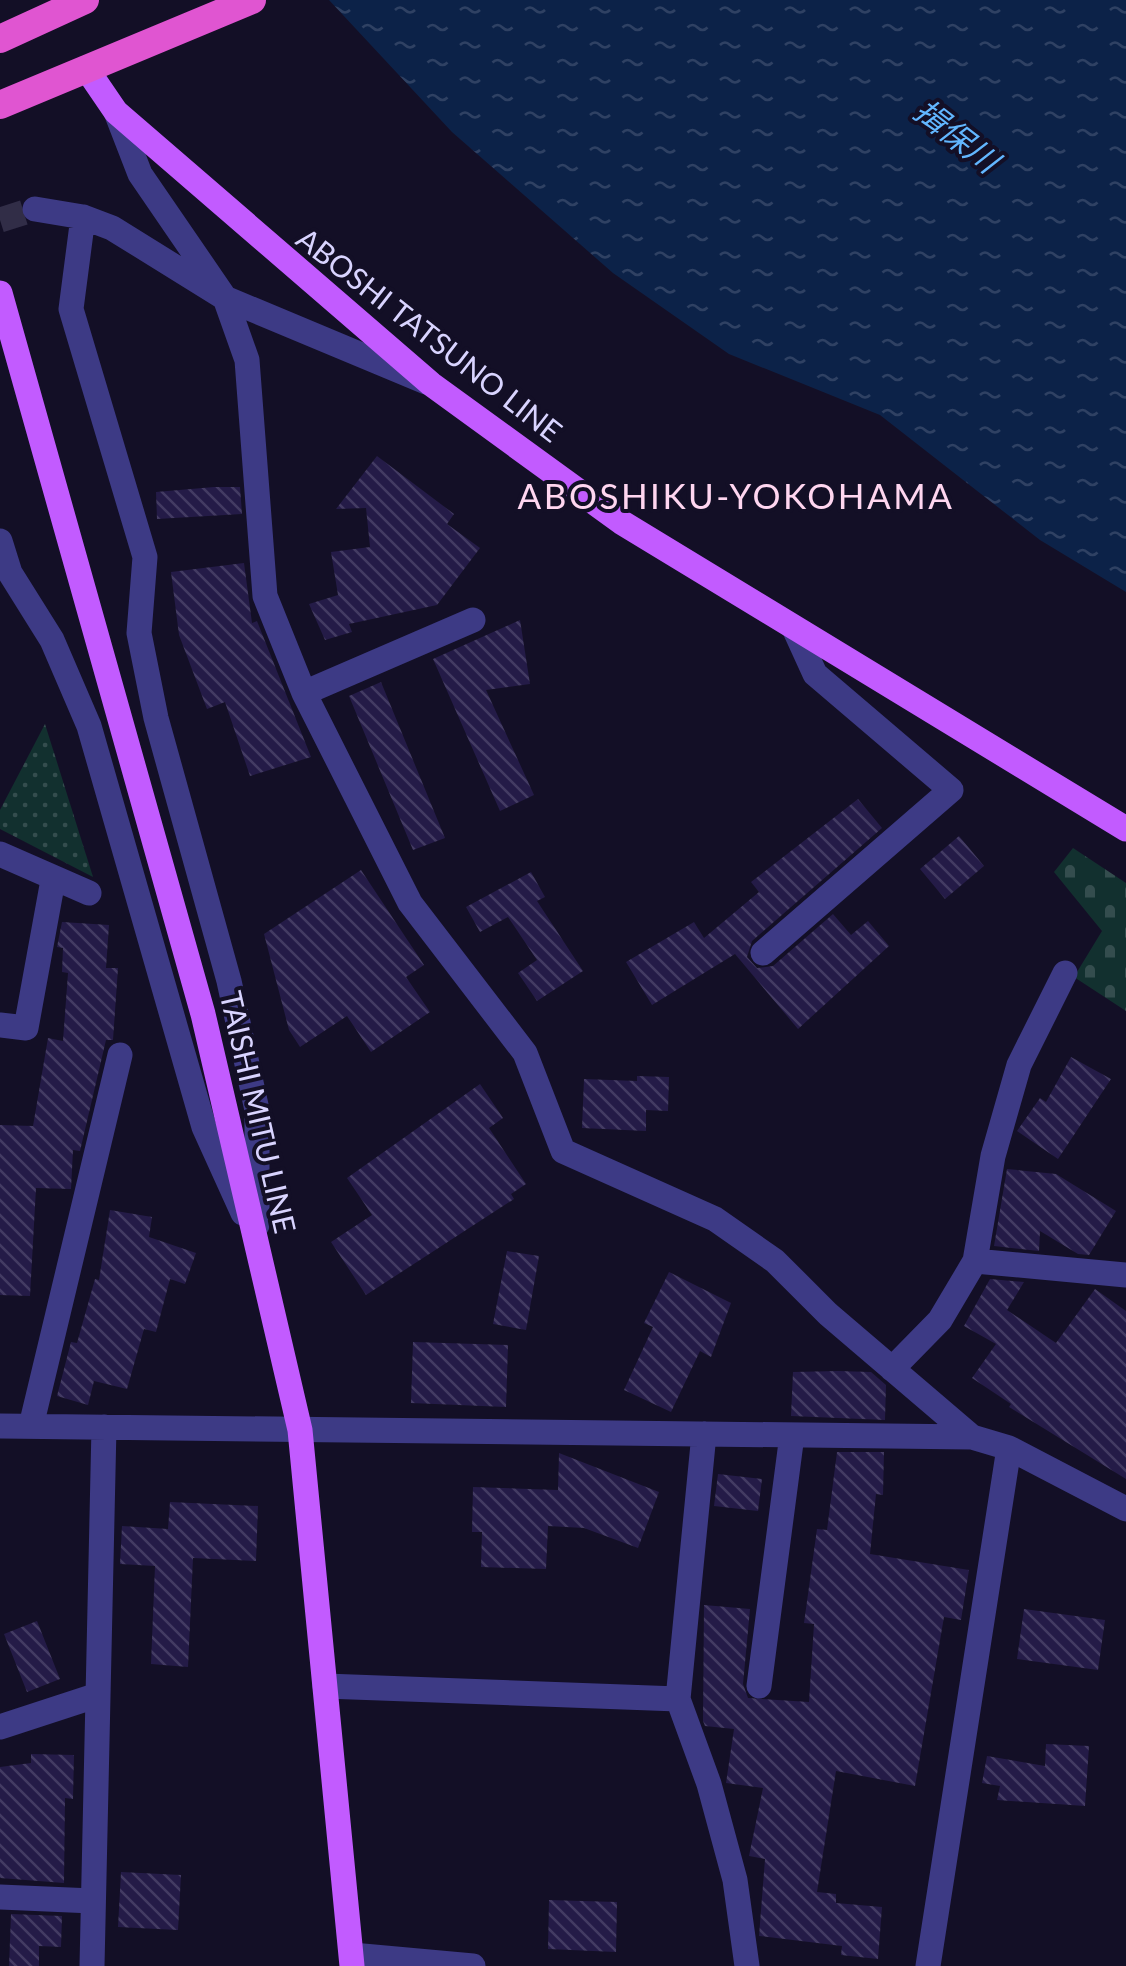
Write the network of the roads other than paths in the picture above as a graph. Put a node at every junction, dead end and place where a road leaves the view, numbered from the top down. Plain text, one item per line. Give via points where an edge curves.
1 (252, 0) edge
2 (76, 4) edge
3 (0, 39) edge
4 (86, 68) junction
5 (0, 105) edge
6 (116, 112) junction
7 (35, 209) tunnel mouth
8 (83, 217) junction
9 (0, 293) edge
10 (226, 298) junction
11 (430, 384) junction
12 (0, 541) edge
13 (473, 620) dead end
14 (794, 628) junction
15 (304, 693) junction
16 (1126, 828) edge
17 (0, 854) edge
18 (53, 880) junction
19 (89, 893) dead end
20 (762, 953) dead end
21 (1065, 973) dead end
22 (0, 1025) edge
23 (120, 1054) dead end
24 (258, 1244) junction
25 (976, 1261) junction
26 (1126, 1275) edge
27 (892, 1369) junction
28 (0, 1426) edge
29 (31, 1426) junction
30 (104, 1427) junction
31 (300, 1430) junction
32 (704, 1434) junction
33 (792, 1435) junction
34 (972, 1436) junction
35 (1009, 1448) junction
36 (1126, 1509) edge
37 (326, 1686) junction
38 (759, 1686) dead end
39 (98, 1695) junction
40 (678, 1699) junction
41 (0, 1728) edge
42 (0, 1897) edge
43 (93, 1900) junction
44 (352, 1961) edge
45 (92, 1966) edge
46 (473, 1966) edge
47 (747, 1966) edge
48 (928, 1966) edge

1 - 4 highway
2 - 3 highway
4 - 5 highway
4 - 6 main road, ABOSHI TATSUNO LINE
6 - 10 street via 140,174
6 - 11 main road, ABOSHI TATSUNO LINE
7 - 8 street
8 - 10 street
8 - 24 street via 71,310 145,557 140,634 153,701 257,1110
9 - 24 main road, TAISHI MITU LINE via 203,1014
10 - 11 street
10 - 15 street via 247,360 264,596
11 - 14 main road, ABOSHI TATSUNO LINE via 621,522
12 - 24 street via 89,726 204,1128
13 - 15 street
14 - 16 main road, ABOSHI TATSUNO LINE
14 - 20 street via 815,674 951,790
15 - 27 street via 410,904 525,1053 563,1150 715,1219 775,1262
17 - 18 street
18 - 19 street
18 - 22 street via 26,1028
21 - 25 street via 1019,1065 993,1156
23 - 29 street
24 - 31 main road, TAISHI MITU LINE
25 - 26 street
25 - 27 street via 940,1320
27 - 34 street
28 - 29 street
29 - 30 street
30 - 31 street
30 - 39 street
31 - 32 street
31 - 37 main road, TAISHI MITU LINE
32 - 33 street
32 - 40 street
33 - 34 street
33 - 38 street
34 - 35 street
35 - 36 street
35 - 48 street
37 - 40 street
37 - 44 main road, TAISHI MITU LINE
39 - 41 street
39 - 43 street
40 - 47 street via 734,1880
42 - 43 street
43 - 45 street
44 - 46 street

